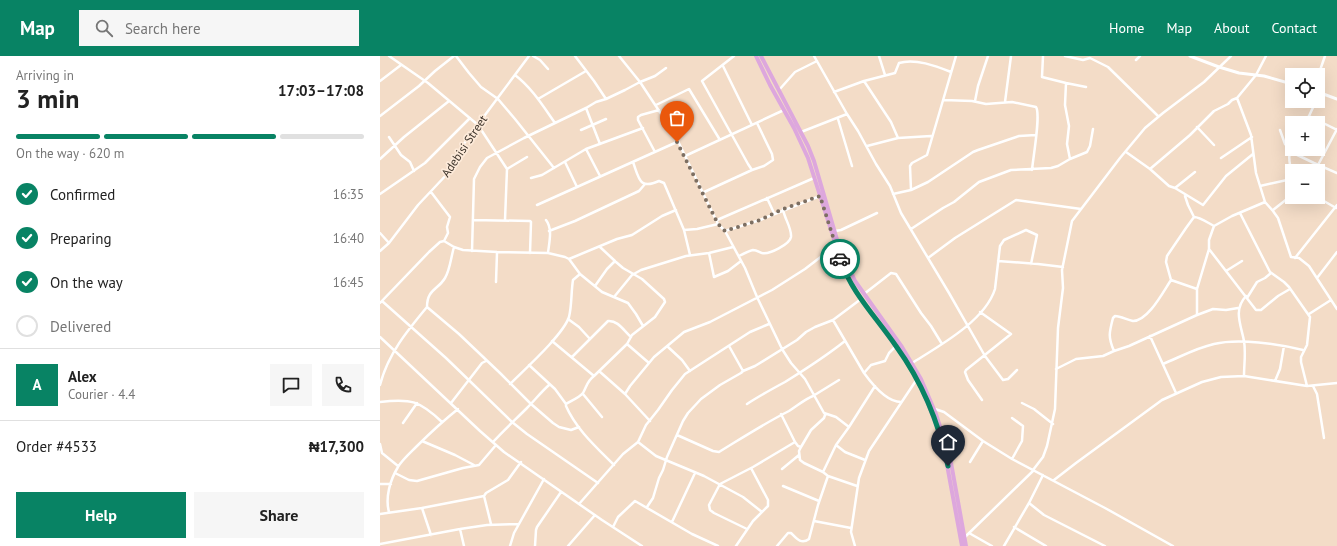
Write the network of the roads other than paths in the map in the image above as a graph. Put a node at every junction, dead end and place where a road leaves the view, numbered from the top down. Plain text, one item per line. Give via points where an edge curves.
1 (389, 56) edge
2 (455, 56) edge
3 (529, 56) edge
4 (533, 56) edge
5 (575, 56) edge
6 (619, 56) edge
7 (734, 56) edge
8 (756, 56) edge
9 (761, 56) edge
10 (814, 56) edge
11 (879, 56) edge
12 (956, 56) edge
13 (988, 56) edge
14 (1011, 56) edge
15 (1043, 56) edge
16 (1065, 56) edge
17 (1140, 56) edge
18 (1190, 56) edge
19 (1231, 56) edge
20 (1266, 56) edge
21 (1325, 56) edge
22 (1090, 57) edge
23 (1136, 60) dead end
24 (817, 61) junction
25 (402, 65) junction
26 (723, 66) junction
27 (1219, 67) junction
28 (666, 68) dead end
29 (1321, 68) edge
30 (548, 69) dead end
31 (586, 71) junction
32 (951, 72) junction
33 (515, 74) junction
34 (885, 75) junction
35 (1256, 75) junction
36 (380, 81) edge
37 (425, 81) junction
38 (864, 81) junction
39 (640, 82) junction
40 (1285, 82) edge
41 (1066, 83) junction
42 (1086, 87) dead end
43 (779, 90) junction
44 (834, 92) junction
45 (1325, 95) edge
46 (1237, 98) junction
47 (498, 99) junction
48 (538, 99) junction
49 (606, 99) junction
50 (1337, 99) edge
51 (944, 100) junction
52 (449, 101) junction
53 (975, 101) junction
54 (1005, 102) junction
55 (656, 105) junction
56 (586, 108) junction
57 (1313, 108) edge
58 (659, 110) junction
59 (784, 110) junction
60 (846, 114) junction
61 (380, 116) edge
62 (1158, 116) junction
63 (1309, 116) edge
64 (470, 118) junction
65 (606, 119) dead end
66 (838, 119) junction
67 (757, 123) junction
68 (555, 124) junction
69 (1325, 124) edge
70 (593, 125) junction
71 (752, 125) junction
72 (478, 126) junction
73 (1197, 127) junction
74 (643, 128) junction
75 (1093, 129) dead end
76 (581, 130) dead end
77 (1280, 130) dead end
78 (1337, 130) edge
79 (802, 132) junction
80 (732, 134) junction
81 (1036, 135) junction
82 (529, 136) junction
83 (931, 136) junction
84 (389, 137) dead end
85 (1252, 137) junction
86 (898, 138) junction
87 (720, 140) junction
88 (677, 142) junction
89 (600, 144) junction
90 (1285, 144) edge
91 (1214, 145) dead end
92 (395, 146) junction
93 (867, 146) junction
94 (586, 149) junction
95 (655, 152) junction
96 (1126, 152) junction
97 (497, 153) junction
98 (1253, 154) junction
99 (685, 156) junction
100 (1290, 156) edge
101 (1300, 156) edge
102 (527, 157) dead end
103 (1221, 158) dead end
104 (380, 159) edge
105 (1070, 159) junction
106 (566, 162) junction
107 (633, 162) junction
108 (1316, 164) edge
109 (1319, 164) edge
110 (852, 166) dead end
111 (554, 168) junction
112 (1325, 168) edge
113 (507, 169) junction
114 (1150, 169) junction
115 (752, 170) junction
116 (1032, 170) junction
117 (414, 171) junction
118 (1195, 172) dead end
119 (1337, 173) edge
120 (600, 176) junction
121 (531, 178) dead end
122 (814, 178) junction
123 (644, 184) junction
124 (1260, 186) junction
125 (577, 187) junction
126 (1175, 188) junction
127 (911, 190) junction
128 (431, 192) junction
129 (702, 193) junction
130 (380, 194) edge
131 (893, 194) junction
132 (1185, 195) junction
133 (820, 196) junction
134 (767, 198) junction
135 (1285, 201) edge
136 (1325, 201) edge
137 (1265, 202) junction
138 (537, 205) dead end
139 (1336, 206) edge
140 (783, 209) junction
141 (1081, 209) junction
142 (676, 210) junction
143 (1273, 210) junction
144 (774, 213) junction
145 (877, 213) dead end
146 (1240, 213) junction
147 (1194, 216) junction
148 (473, 220) junction
149 (505, 220) junction
150 (546, 220) dead end
151 (716, 220) junction
152 (718, 224) junction
153 (1214, 226) junction
154 (911, 229) junction
155 (550, 230) junction
156 (684, 230) junction
157 (725, 231) junction
158 (835, 231) junction
159 (380, 233) edge
160 (444, 241) junction
161 (389, 243) junction
162 (835, 246) junction
163 (454, 247) junction
164 (600, 247) junction
165 (734, 247) junction
166 (1209, 248) junction
167 (380, 251) edge
168 (472, 251) junction
169 (497, 252) junction
170 (530, 253) junction
171 (548, 253) junction
172 (710, 253) junction
173 (1337, 253) edge
174 (690, 255) junction
175 (739, 256) junction
176 (928, 258) junction
177 (1295, 258) junction
178 (569, 259) junction
179 (741, 261) junction
180 (998, 261) junction
181 (615, 262) junction
182 (1242, 262) dead end
183 (1031, 264) junction
184 (1063, 267) junction
185 (1226, 271) junction
186 (1270, 272) junction
187 (634, 273) junction
188 (580, 274) junction
189 (1317, 278) junction
190 (1171, 280) junction
191 (496, 282) dead end
192 (595, 286) junction
193 (1197, 289) junction
194 (1290, 289) junction
195 (863, 294) junction
196 (614, 297) junction
197 (1246, 297) junction
198 (757, 298) junction
199 (861, 299) junction
200 (1331, 300) junction
201 (381, 302) edge
202 (427, 307) junction
203 (1238, 308) junction
204 (1337, 309) edge
205 (980, 312) junction
206 (1309, 314) junction
207 (1197, 315) junction
208 (568, 319) junction
209 (833, 320) junction
210 (769, 324) junction
211 (643, 326) junction
212 (968, 326) junction
213 (410, 327) junction
214 (1150, 336) junction
215 (380, 337) edge
216 (631, 337) junction
217 (590, 339) junction
218 (552, 341) junction
219 (845, 341) junction
220 (1244, 342) junction
221 (627, 344) junction
222 (942, 344) junction
223 (667, 346) junction
224 (729, 346) junction
225 (896, 346) junction
226 (1284, 346) junction
227 (782, 349) junction
228 (394, 350) junction
229 (1303, 350) junction
230 (1114, 351) junction
231 (984, 356) junction
232 (572, 357) junction
233 (486, 361) junction
234 (649, 363) junction
235 (912, 363) junction
236 (1162, 364) junction
237 (529, 365) junction
238 (1056, 369) junction
239 (1017, 370) dead end
240 (599, 371) junction
241 (690, 371) junction
242 (743, 371) junction
243 (798, 372) junction
244 (864, 373) junction
245 (594, 376) junction
246 (1244, 376) junction
247 (381, 377) edge
248 (917, 379) junction
249 (839, 380) dead end
250 (469, 381) junction
251 (1275, 381) junction
252 (1337, 383) edge
253 (510, 384) junction
254 (380, 385) edge
255 (550, 385) junction
256 (875, 386) junction
257 (1307, 386) junction
258 (1313, 386) junction
259 (1176, 393) junction
260 (583, 394) junction
261 (625, 394) junction
262 (814, 396) junction
263 (982, 400) dead end
264 (380, 402) edge
265 (902, 402) junction
266 (416, 403) junction
267 (451, 403) junction
268 (1022, 403) dead end
269 (531, 404) junction
270 (566, 404) junction
271 (747, 404) dead end
272 (458, 409) junction
273 (935, 409) junction
274 (781, 414) junction
275 (825, 414) junction
276 (602, 417) dead end
277 (1012, 418) dead end
278 (650, 421) junction
279 (403, 422) dead end
280 (442, 422) junction
281 (512, 422) junction
282 (1053, 424) junction
283 (579, 426) junction
284 (850, 427) junction
285 (677, 435) junction
286 (1324, 438) dead end
287 (422, 441) junction
288 (983, 441) junction
289 (493, 442) junction
290 (638, 442) junction
291 (795, 442) junction
292 (380, 444) edge
293 (496, 445) junction
294 (836, 445) junction
295 (801, 447) junction
296 (799, 454) junction
297 (1012, 459) junction
298 (666, 460) junction
299 (865, 460) junction
300 (521, 462) junction
301 (970, 462) dead end
302 (614, 465) junction
303 (398, 466) junction
304 (475, 466) junction
305 (751, 468) junction
306 (782, 469) dead end
307 (1034, 470) junction
308 (694, 472) junction
309 (823, 472) junction
310 (395, 473) junction
311 (1043, 475) junction
312 (828, 476) junction
313 (544, 479) junction
314 (1054, 480) junction
315 (598, 483) junction
316 (380, 484) edge
317 (391, 484) junction
318 (720, 484) junction
319 (783, 486) dead end
320 (857, 486) junction
321 (561, 492) junction
322 (484, 496) junction
323 (820, 501) junction
324 (1029, 503) junction
325 (579, 504) junction
326 (647, 507) junction
327 (422, 508) junction
328 (389, 512) junction
329 (762, 512) junction
330 (380, 514) edge
331 (595, 515) junction
332 (814, 521) junction
333 (672, 522) junction
334 (491, 524) junction
335 (519, 524) junction
336 (612, 527) junction
337 (1014, 527) junction
338 (851, 528) junction
339 (460, 529) junction
340 (747, 530) junction
341 (968, 533) junction
342 (431, 535) junction
343 (964, 538) junction
344 (380, 544) edge
345 (464, 546) edge
346 (510, 546) edge
347 (535, 546) edge
348 (568, 546) edge
349 (642, 546) edge
350 (718, 546) edge
351 (736, 546) edge
352 (777, 546) edge
353 (855, 546) edge
354 (962, 546) edge
355 (966, 546) edge
356 (992, 546) edge
357 (1004, 546) edge
358 (1046, 546) edge
359 (1105, 546) edge
360 (1173, 546) edge

1 - 25 street
2 - 37 street
2 - 47 street via 481,87
3 - 33 street, Adebisi Street
4 - 30 street
5 - 31 street
6 - 39 street
7 - 26 street
8 - 59 main road
9 - 43 main road
10 - 24 street
11 - 34 street
12 - 32 street
13 - 53 street
14 - 54 street
15 - 41 street via 1042,77
16 - 22 street via 1083,60
17 - 23 street
18 - 27 street
19 - 27 street
20 - 35 street
21 - 29 street
22 - 62 street via 1112,70
24 - 43 street via 795,72
24 - 44 street
25 - 36 street
25 - 37 street
26 - 71 street
26 - 80 street via 702,81
27 - 35 street
27 - 62 street via 1204,82
28 - 39 street via 656,76
31 - 48 street
31 - 49 street
32 - 34 street via 936,66 906,61 898,64 896,72
32 - 51 street
33 - 47 street, Adebisi Street
33 - 48 street
34 - 38 street
35 - 40 street
35 - 46 street
37 - 52 street
37 - 61 street
38 - 44 street
38 - 86 street via 891,122
39 - 49 street
39 - 55 street
41 - 42 street
41 - 105 street via 1065,105 1070,126 1067,144
43 - 79 main road
44 - 60 street
45 - 50 street
46 - 73 street via 1214,111
46 - 85 street
47 - 72 street, Adebisi Street
47 - 82 street
48 - 68 street
49 - 56 street
51 - 53 street
51 - 83 street
52 - 64 street
52 - 92 street
53 - 54 street via 986,104
54 - 81 street via 1037,108
55 - 58 street
55 - 87 street via 689,89
56 - 68 street
56 - 70 street
57 - 63 street
58 - 74 street via 638,117
58 - 88 street
59 - 67 street
59 - 122 main road via 808,158
60 - 66 street
60 - 93 street
62 - 96 street
64 - 72 street
64 - 117 street
65 - 70 street
66 - 79 street
66 - 110 street
67 - 71 street
67 - 115 street via 773,160
68 - 82 street
69 - 78 street
70 - 76 street
70 - 89 street
71 - 80 street
72 - 97 street
72 - 128 street, Adebisi Street via 465,142 452,168
73 - 91 street
73 - 114 street
74 - 89 street
74 - 95 street
75 - 105 street via 1088,150
77 - 90 street
78 - 109 street
79 - 158 main road via 814,161
80 - 87 street
80 - 115 street
81 - 116 street
81 - 127 street via 1019,136 972,152 928,182
82 - 97 street
82 - 111 street
83 - 86 street
83 - 127 street via 926,156 911,164
84 - 92 street
85 - 98 street
85 - 103 street
86 - 93 street
87 - 99 street
88 - 95 street
88 - 99 street
89 - 94 street
92 - 104 street
92 - 117 street via 410,162
93 - 131 street
94 - 106 street
94 - 120 street
95 - 107 street
96 - 114 street
96 - 141 street
97 - 113 street
97 - 148 street via 483,163 474,179
98 - 124 street
98 - 132 street via 1226,176 1203,205
99 - 129 street
100 - 124 street via 1291,178
101 - 108 street
102 - 113 street
105 - 116 street via 1058,166
106 - 111 street
106 - 125 street
107 - 120 street
107 - 123 street
111 - 121 street
112 - 119 street
113 - 149 street
114 - 126 street via 1169,186
115 - 129 street
116 - 154 street via 1011,170 979,182 954,202
117 - 130 street
118 - 126 street
120 - 125 street
122 - 133 main road
122 - 134 street
123 - 142 street via 662,182
123 - 155 street via 639,191
124 - 137 street
125 - 138 street
126 - 132 street
127 - 131 street
128 - 160 street via 450,217
128 - 161 street, Adebisi Street via 412,211
129 - 151 street
131 - 154 street
132 - 147 street
133 - 140 street
133 - 162 main road
134 - 144 street
134 - 151 street
135 - 143 street
136 - 139 street
137 - 143 street
137 - 146 street
139 - 177 street
140 - 144 street
140 - 175 street via 791,236 790,241 768,253 753,250
141 - 176 street via 1016,200
141 - 184 street via 1072,221
142 - 156 street
142 - 164 street via 632,235
143 - 177 street via 1291,257
144 - 157 street
145 - 158 street
146 - 153 street
146 - 186 street
147 - 153 street
147 - 190 street via 1167,256
148 - 149 street
148 - 168 street
149 - 170 street via 530,222
150 - 155 street
151 - 152 street
152 - 156 street
152 - 157 street
153 - 166 street
154 - 176 street
155 - 171 street
156 - 174 street
157 - 165 street
158 - 195 main road via 842,254
159 - 161 street
160 - 163 street
160 - 201 street via 429,252
161 - 167 street, Adebisi Street
162 - 198 street via 788,280
162 - 199 main road via 852,286
163 - 168 street
163 - 202 street via 446,276 430,293
164 - 178 street
164 - 181 street
165 - 172 street
165 - 175 street
166 - 185 street
166 - 193 street
168 - 169 street
169 - 170 street
169 - 191 street
170 - 171 street
171 - 178 street
172 - 174 street
172 - 179 street via 714,277
173 - 189 street
174 - 187 street
175 - 179 street
176 - 212 street
177 - 189 street via 1306,263
178 - 188 street
179 - 198 street
180 - 183 street
180 - 183 street via 1002,242 1026,230 1037,235
180 - 205 street via 994,294
181 - 187 street
181 - 192 street
182 - 185 street
183 - 184 street
184 - 238 street
185 - 197 street
186 - 194 street
186 - 197 street via 1257,282
187 - 196 street
187 - 211 street via 665,302 655,317
188 - 192 street
188 - 208 street via 573,280
189 - 200 street
190 - 193 street
190 - 230 street via 1150,310 1141,318 1132,321 1118,316 1113,318 1109,340
192 - 196 street
193 - 207 street
194 - 197 street via 1258,311
194 - 206 street
195 - 222 street via 891,273 896,274
195 - 235 main road
196 - 211 street via 628,303
197 - 203 street
198 - 210 street
198 - 223 street via 710,322 687,330
199 - 209 street
199 - 225 main road
200 - 204 street
200 - 206 street
201 - 213 street
202 - 213 street
202 - 233 street
203 - 207 street via 1213,309
203 - 220 street
205 - 212 street
205 - 231 street via 1011,334
206 - 229 street via 1311,320 1307,344
207 - 214 street
208 - 217 street
208 - 218 street
209 - 219 street
209 - 227 street via 811,330
210 - 224 street via 750,332
210 - 227 street
211 - 216 street
212 - 222 street
212 - 231 street
213 - 228 street
213 - 250 street
214 - 230 street
214 - 236 street
215 - 228 street
216 - 217 street via 616,322 610,320
216 - 221 street
217 - 232 street
218 - 232 street
218 - 237 street
219 - 243 street via 826,356
219 - 244 street
220 - 226 street
220 - 236 street via 1216,344 1197,349
220 - 246 street
221 - 234 street
221 - 240 street
222 - 235 street
223 - 234 street
223 - 241 street
224 - 241 street
224 - 242 street
225 - 244 street via 884,361 871,365
225 - 248 main road
226 - 229 street
226 - 251 street
227 - 242 street
227 - 243 street
228 - 247 street
228 - 267 street
229 - 257 street via 1301,362
230 - 238 street via 1103,356 1076,359
231 - 239 street via 1004,380 1008,380
231 - 263 street via 965,372
232 - 245 street
233 - 250 street
233 - 253 street
234 - 261 street
235 - 273 main road
236 - 259 street
237 - 253 street
237 - 255 street
238 - 282 street via 1056,409
240 - 245 street
240 - 261 street
241 - 278 street via 678,382
242 - 285 street via 696,404 683,421
243 - 262 street
243 - 271 street
244 - 256 street
245 - 260 street via 586,385
246 - 251 street
246 - 259 street via 1208,380
247 - 254 street
248 - 265 street
248 - 354 main road via 945,454
249 - 262 street
250 - 267 street
250 - 281 street
251 - 257 street
252 - 258 street
253 - 269 street
255 - 269 street
255 - 270 street
256 - 265 street via 889,400
256 - 284 street
257 - 258 street
258 - 286 street via 1317,394
259 - 314 street via 1139,416
260 - 270 street
260 - 276 street
261 - 278 street
262 - 274 street
262 - 275 street
264 - 266 street via 402,400
265 - 299 street
266 - 279 street
266 - 280 street via 427,408
267 - 272 street
268 - 282 street
269 - 281 street
269 - 283 street via 559,427 571,430
270 - 283 street
272 - 280 street
272 - 289 street
273 - 288 street via 944,412
273 - 343 main road via 950,457
274 - 285 street via 717,452
274 - 291 street
275 - 284 street via 836,417
275 - 295 street
277 - 297 street via 1023,426 1023,431 1022,441
278 - 290 street
280 - 287 street
281 - 289 street
281 - 315 street
282 - 307 street via 1043,457
283 - 302 street via 593,445
284 - 294 street
285 - 298 street
287 - 303 street
287 - 304 street
288 - 297 street
288 - 301 street
289 - 293 street
290 - 298 street via 656,456
290 - 302 street
291 - 295 street
291 - 305 street
292 - 303 street via 382,453
293 - 300 street
293 - 304 street via 482,462
294 - 299 street via 845,452
294 - 309 street
295 - 296 street
296 - 306 street
296 - 309 street via 800,460
297 - 307 street
298 - 308 street
298 - 326 street via 653,498
299 - 320 street
300 - 313 street
300 - 322 street via 508,480
302 - 315 street
303 - 310 street
304 - 310 street via 417,481
305 - 318 street
305 - 329 street via 768,500 768,506
307 - 311 street
307 - 341 street
308 - 318 street
308 - 333 street
309 - 312 street
310 - 317 street
311 - 314 street
311 - 324 street
312 - 320 street
312 - 323 street
313 - 321 street
313 - 335 street
314 - 360 street
315 - 325 street
316 - 317 street
317 - 328 street via 387,505
318 - 329 street
318 - 340 street via 709,506 710,510
319 - 323 street
320 - 338 street
321 - 325 street
321 - 347 street via 537,527
322 - 327 street
322 - 334 street
323 - 332 street
324 - 337 street
324 - 359 street via 1044,514
325 - 331 street
326 - 333 street
326 - 336 street via 634,501
327 - 328 street
327 - 342 street
328 - 330 street
329 - 340 street
331 - 336 street
331 - 348 street
332 - 338 street
332 - 352 street via 807,541 800,541 788,533
333 - 350 street
334 - 335 street
334 - 339 street
335 - 346 street
336 - 349 street
337 - 357 street
337 - 358 street
338 - 353 street
339 - 342 street
339 - 345 street
340 - 351 street
341 - 343 street
341 - 356 street
342 - 344 street
343 - 355 main road

